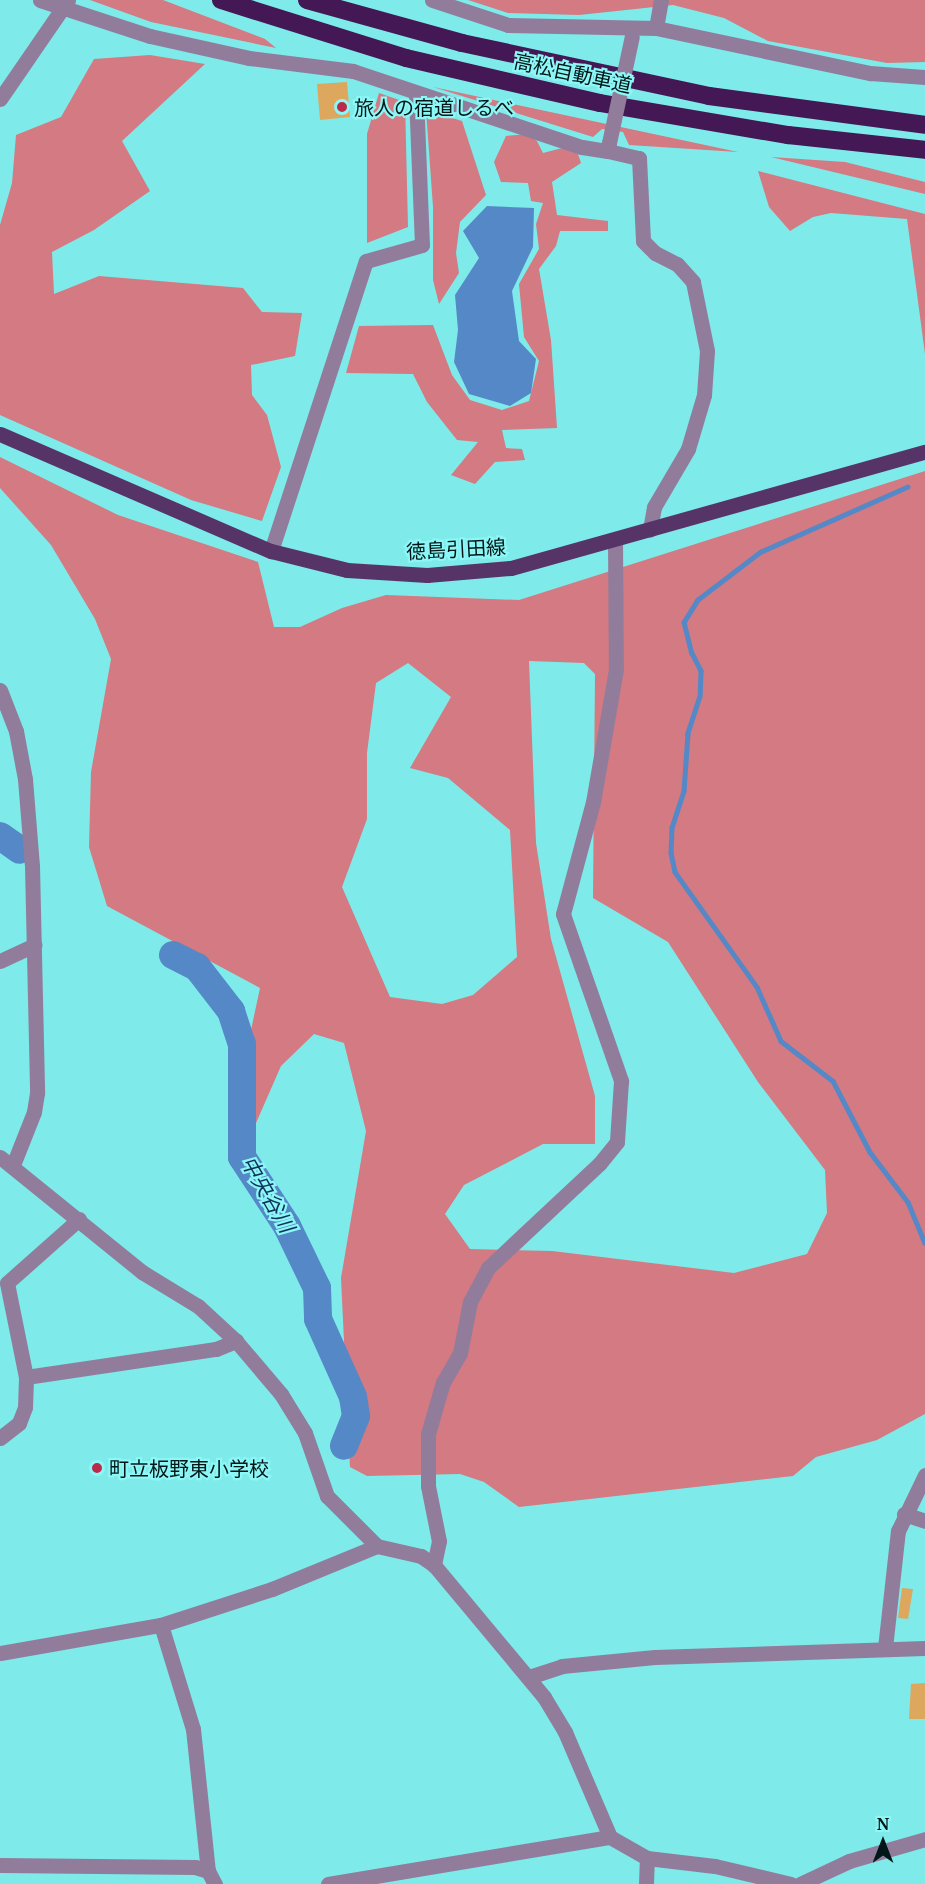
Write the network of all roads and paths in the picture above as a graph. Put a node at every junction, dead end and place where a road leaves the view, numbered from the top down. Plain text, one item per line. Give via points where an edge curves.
1 (39, 0) edge
2 (221, 0) edge
3 (307, 0) edge
4 (432, 0) edge
5 (661, 0) edge
6 (66, 4) edge
7 (656, 28) junction
8 (633, 31) junction
9 (925, 77) edge
10 (416, 93) junction
11 (0, 99) edge
12 (925, 125) edge
13 (608, 147) junction
14 (925, 150) edge
15 (0, 434) edge
16 (925, 452) edge
17 (650, 530) junction
18 (615, 541) junction
19 (271, 551) junction
20 (0, 690) edge
21 (34, 945) junction
22 (0, 961) edge
23 (0, 1157) edge
24 (14, 1166) junction
25 (79, 1218) junction
26 (236, 1341) junction
27 (26, 1377) junction
28 (0, 1438) edge
29 (925, 1475) edge
30 (904, 1514) junction
31 (925, 1521) edge
32 (377, 1546) junction
33 (434, 1565) junction
34 (161, 1625) junction
35 (885, 1648) junction
36 (925, 1648) edge
37 (0, 1653) edge
38 (529, 1677) junction
39 (610, 1837) junction
40 (925, 1839) edge
41 (647, 1858) junction
42 (0, 1865) edge
43 (212, 1878) edge
44 (328, 1884) edge
45 (645, 1884) edge
46 (791, 1884) edge
47 (800, 1884) edge

1 - 6 street
2 - 14 highway, 高松自動車道 via 406,58 600,103 788,135
3 - 12 highway, 高松自動車道 via 462,43 709,96
4 - 8 street via 508,25
5 - 7 street
6 - 10 street via 150,36 249,57 352,71
6 - 11 street
7 - 8 street
7 - 9 street via 870,73
8 - 13 street, bridge
10 - 13 street
10 - 19 street via 422,244 366,261
13 - 17 street via 639,158 643,241 655,253 677,264 693,282 707,351 704,395 688,449 654,507
15 - 19 main road, 徳島引田線
16 - 17 main road, 徳島引田線
17 - 18 main road, 徳島引田線
18 - 19 main road, 徳島引田線 via 511,568 427,575 347,570
18 - 33 street via 616,669 593,802 563,914 621,1081 617,1142 599,1164 488,1268 470,1302 460,1353 443,1383 428,1434 428,1486 439,1541
20 - 21 street via 16,731 25,779
21 - 22 street
21 - 24 street via 37,1093
23 - 24 street
24 - 25 street
25 - 26 street via 142,1272 198,1306
25 - 27 street via 7,1283
26 - 27 street via 216,1349
26 - 32 street via 281,1394 305,1433 327,1496
27 - 28 street via 25,1407 19,1423
29 - 30 street
30 - 31 street
30 - 35 street via 898,1531
32 - 33 street via 421,1556
32 - 34 street via 272,1589
33 - 38 street
34 - 37 street
34 - 43 street via 193,1729
35 - 36 street
35 - 38 street via 655,1657 562,1666
38 - 39 street via 565,1732
39 - 41 street
39 - 44 street
40 - 47 street via 849,1861
41 - 45 street
41 - 46 street via 715,1866
42 - 43 street via 195,1867

